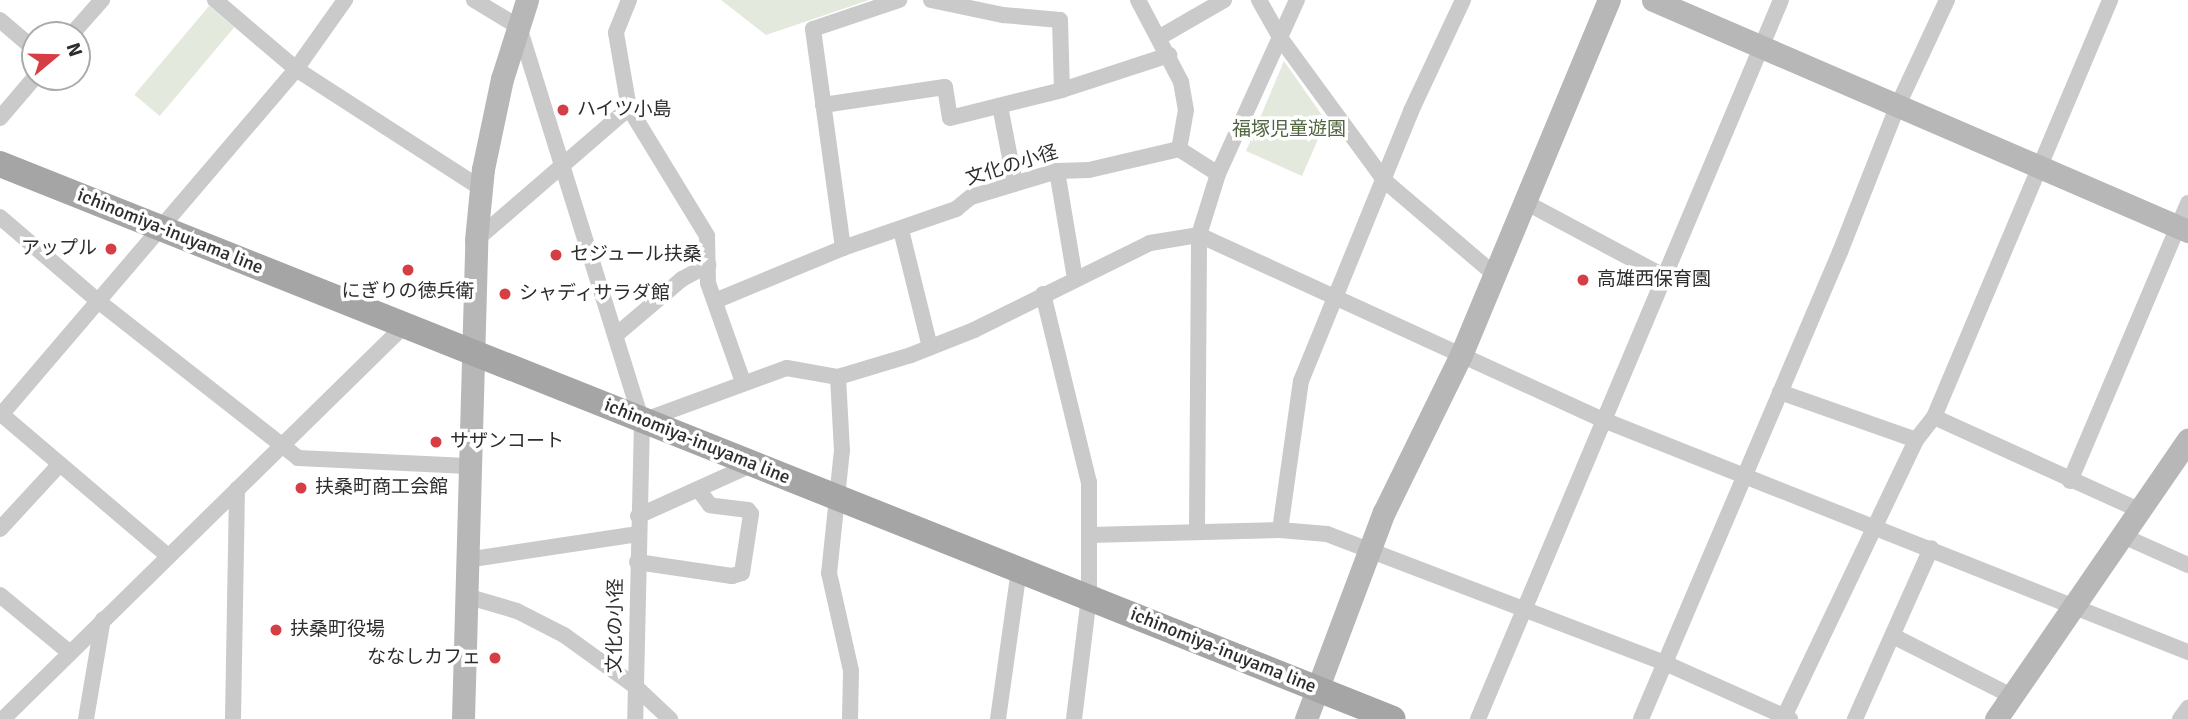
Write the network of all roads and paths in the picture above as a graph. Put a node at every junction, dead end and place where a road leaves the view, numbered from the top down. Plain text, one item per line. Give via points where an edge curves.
1 (102, 0) edge
2 (215, 0) edge
3 (345, 0) edge
4 (474, 0) edge
5 (527, 0) edge
6 (629, 0) edge
7 (899, 0) edge
8 (931, 0) edge
9 (1138, 0) edge
10 (1224, 0) edge
11 (1259, 0) edge
12 (1297, 0) edge
13 (1463, 0) edge
14 (1609, 0) edge
15 (1653, 0) edge
16 (1781, 0) edge
17 (1947, 0) edge
18 (2110, 0) edge
19 (1006, 7) edge
20 (0, 20) edge
21 (83, 21) edge
22 (519, 27) junction
23 (1160, 37) junction
24 (21, 38) edge
25 (1281, 39) junction
26 (1761, 46) junction
27 (1169, 55) junction
28 (296, 69) junction
29 (1062, 90) junction
30 (23, 91) edge
31 (822, 105) junction
32 (1898, 105) junction
33 (1000, 106) junction
34 (629, 108) junction
35 (0, 118) edge
36 (1179, 149) junction
37 (0, 164) edge
38 (2038, 164) junction
39 (564, 167) junction
40 (1057, 171) junction
41 (1218, 174) junction
42 (1385, 181) junction
43 (1015, 184) junction
44 (481, 188) junction
45 (1525, 202) junction
46 (2188, 203) edge
47 (0, 217) edge
48 (159, 228) junction
49 (2183, 229) edge
50 (901, 230) junction
51 (1199, 235) junction
52 (476, 240) junction
53 (843, 248) junction
54 (708, 265) junction
55 (1495, 275) junction
56 (1662, 275) junction
57 (1074, 278) junction
58 (1043, 294) junction
59 (1337, 297) junction
60 (98, 301) junction
61 (715, 301) junction
62 (406, 324) junction
63 (616, 335) junction
64 (930, 347) junction
65 (475, 353) junction
66 (1461, 355) junction
67 (838, 377) junction
68 (743, 382) junction
69 (1780, 392) junction
70 (1, 414) edge
71 (1934, 417) junction
72 (1601, 419) junction
73 (642, 421) junction
74 (1916, 440) junction
75 (279, 447) junction
76 (2186, 447) edge
77 (60, 464) junction
78 (753, 464) junction
79 (468, 466) junction
80 (1744, 478) junction
81 (2070, 481) junction
82 (237, 489) junction
83 (698, 489) junction
84 (837, 497) junction
85 (2139, 510) junction
86 (638, 516) junction
87 (1878, 527) junction
88 (0, 528) edge
89 (1280, 530) junction
90 (1197, 531) junction
91 (638, 534) junction
92 (1089, 535) junction
93 (2123, 536) junction
94 (1931, 548) junction
95 (1371, 552) junction
96 (168, 556) junction
97 (466, 560) junction
98 (637, 562) junction
99 (2188, 565) edge
100 (1019, 569) junction
101 (0, 595) edge
102 (466, 596) junction
103 (1089, 597) junction
104 (2073, 607) junction
105 (1523, 609) junction
106 (103, 619) junction
107 (1895, 637) junction
108 (69, 652) junction
109 (2188, 652) edge
110 (1665, 663) junction
111 (636, 687) junction
112 (1317, 690) junction
113 (2012, 696) junction
114 (2188, 708) edge
115 (1760, 713) edge
116 (1787, 718) edge
117 (3, 719) edge
118 (86, 719) edge
119 (233, 719) edge
120 (463, 719) edge
121 (635, 719) edge
122 (670, 719) edge
123 (850, 719) edge
124 (998, 719) edge
125 (1073, 719) edge
126 (1306, 719) edge
127 (1393, 719) edge
128 (1478, 719) edge
129 (1641, 719) edge
130 (1855, 719) edge
131 (1996, 719) edge
132 (2180, 719) edge

1 - 21 street
2 - 28 street
3 - 28 street
4 - 22 street
5 - 22 street
6 - 34 street via 616,33
7 - 31 street via 814,29
8 - 19 street
9 - 23 street
10 - 23 street
11 - 25 street
12 - 25 street
13 - 42 street via 1411,111
14 - 45 street
15 - 26 street
16 - 26 street
17 - 32 street
18 - 38 street
19 - 29 street via 1060,20
20 - 24 street
22 - 39 street, 文化の小径
22 - 44 street via 502,79
23 - 27 street
25 - 41 street
25 - 42 street
26 - 32 street
26 - 56 street
27 - 29 street
27 - 36 street via 1186,110
28 - 44 street
28 - 48 street
29 - 33 street
30 - 35 street
31 - 33 street via 945,87 950,118
31 - 53 street
32 - 38 street
32 - 69 street
33 - 43 street
34 - 39 street
34 - 54 street via 707,236
36 - 40 street, 文化の小径 via 1089,170
36 - 41 street
37 - 48 main road, ichinomiya-inuyama line
38 - 49 street
38 - 71 street
39 - 52 street
39 - 63 street, 文化の小径
40 - 43 street, 文化の小径
40 - 57 street
41 - 51 street
42 - 55 street
42 - 59 street
43 - 50 street, 文化の小径 via 971,197 956,209
44 - 52 street
45 - 55 street
45 - 56 street
46 - 49 street
47 - 60 street
48 - 60 street
48 - 62 main road, ichinomiya-inuyama line
49 - 81 street
50 - 53 street, 文化の小径
50 - 64 street
51 - 57 street via 1150,243
51 - 59 street
51 - 90 street
52 - 65 street
53 - 61 street, 文化の小径
54 - 61 street
54 - 63 street via 682,279
55 - 66 street
56 - 72 street
57 - 58 street
58 - 64 street
58 - 92 street via 1089,482
59 - 66 street
59 - 89 street via 1301,381
60 - 70 street
60 - 75 street
61 - 68 street
62 - 65 main road, ichinomiya-inuyama line
62 - 75 street
63 - 73 street, 文化の小径
64 - 67 street
65 - 73 main road, ichinomiya-inuyama line
65 - 79 street
66 - 72 street
66 - 95 street via 1384,512
67 - 68 street via 786,368
67 - 84 street via 842,450
68 - 73 street
69 - 74 street
69 - 80 street
70 - 77 street
71 - 74 street
71 - 81 street
72 - 80 street
72 - 105 street
73 - 78 main road, ichinomiya-inuyama line
73 - 86 street, 文化の小径
74 - 87 street
75 - 79 street via 298,458
75 - 82 street
76 - 85 street
77 - 88 street
77 - 96 street
78 - 83 street
78 - 84 main road, ichinomiya-inuyama line
79 - 97 street
80 - 87 street
80 - 110 street
81 - 85 street
82 - 96 street
82 - 119 street
83 - 86 street
83 - 98 street via 710,505 751,514 742,573 732,576
84 - 100 main road, ichinomiya-inuyama line
84 - 123 street via 829,573 851,671
85 - 93 street
86 - 91 street, 文化の小径
87 - 94 street
87 - 116 street
89 - 90 street
89 - 95 street via 1327,534
90 - 92 street
91 - 97 street
91 - 98 street, 文化の小径
92 - 103 street
93 - 99 street
93 - 104 street
94 - 104 street
94 - 107 street
95 - 105 street
95 - 112 street
96 - 106 street
97 - 102 street
98 - 111 street, 文化の小径
100 - 103 main road, ichinomiya-inuyama line
100 - 124 street
101 - 108 street
102 - 111 street via 541,621
102 - 120 street
103 - 112 main road, ichinomiya-inuyama line
103 - 125 street
104 - 109 street
104 - 113 street
105 - 110 street
105 - 128 street
106 - 108 street
106 - 118 street
107 - 113 street
107 - 130 street
108 - 117 street
110 - 115 street
110 - 129 street
111 - 121 street, 文化の小径
111 - 122 street
112 - 126 street
112 - 127 main road, ichinomiya-inuyama line
113 - 131 street
114 - 132 street
115 - 116 street

